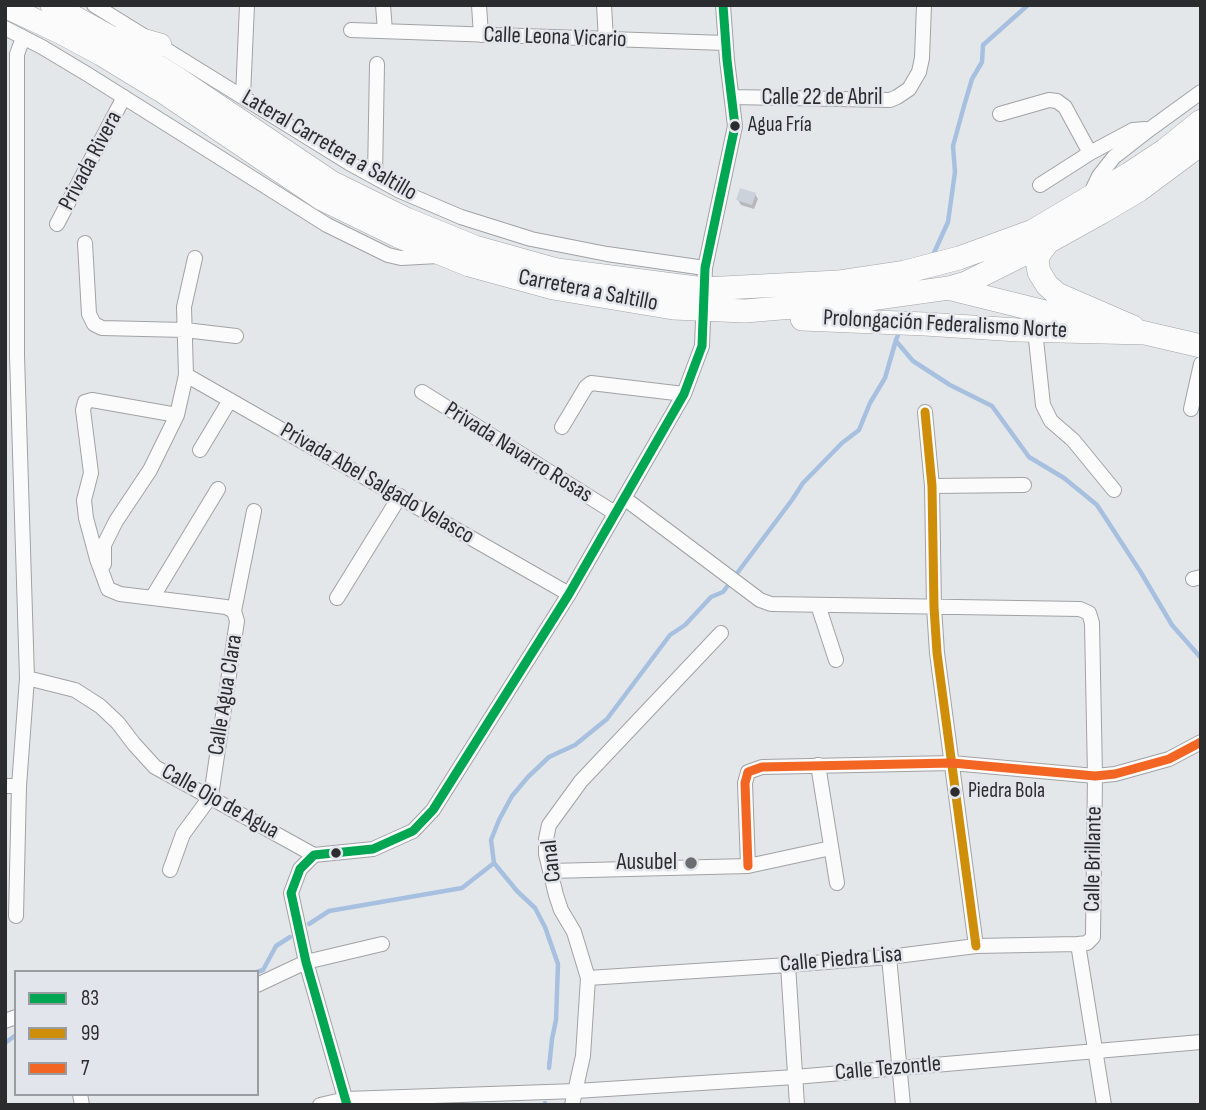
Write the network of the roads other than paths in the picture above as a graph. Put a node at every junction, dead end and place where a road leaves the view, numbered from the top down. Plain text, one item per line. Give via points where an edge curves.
1 (52, 5) edge
2 (94, 5) edge
3 (247, 5) edge
4 (383, 5) edge
5 (479, 5) edge
6 (604, 5) edge
7 (723, 5) edge
8 (924, 5) edge
9 (5, 6) edge
10 (5, 28) edge
11 (351, 30) dead end
12 (385, 31) junction
13 (481, 35) junction
14 (23, 38) junction
15 (112, 38) junction
16 (606, 40) junction
17 (725, 43) junction
18 (160, 45) junction
19 (377, 64) dead end
20 (1201, 92) edge
21 (243, 96) junction
22 (124, 97) junction
23 (732, 97) junction
24 (1000, 114) dead end
25 (1201, 121) edge
26 (1150, 129) junction
27 (1201, 144) edge
28 (1090, 153) junction
29 (374, 176) junction
30 (1040, 185) dead end
31 (1089, 197) junction
32 (57, 224) dead end
33 (1048, 242) junction
34 (85, 243) dead end
35 (445, 255) junction
36 (195, 258) dead end
37 (905, 272) joint
38 (939, 281) junction
39 (704, 289) junction
40 (841, 302) junction
41 (185, 330) junction
42 (1035, 330) junction
43 (1145, 332) junction
44 (236, 336) dead end
45 (1201, 346) edge
46 (1201, 364) edge
47 (186, 375) junction
48 (422, 393) dead end
49 (684, 394) junction
50 (230, 400) junction
51 (1191, 409) dead end
52 (925, 411) dead end
53 (177, 415) junction
54 (562, 427) dead end
55 (200, 450) dead end
56 (1024, 485) dead end
57 (932, 486) junction
58 (218, 489) dead end
59 (1114, 490) dead end
60 (400, 496) junction
61 (624, 498) junction
62 (254, 511) dead end
63 (615, 513) junction
64 (103, 578) junction
65 (569, 594) junction
66 (152, 598) junction
67 (337, 598) dead end
68 (818, 605) junction
69 (934, 607) junction
70 (234, 611) junction
71 (721, 633) dead end
72 (836, 660) dead end
73 (27, 678) junction
74 (1201, 742) edge
75 (952, 763) junction
76 (818, 765) junction
77 (1096, 776) junction
78 (12, 786) edge
79 (211, 796) junction
80 (831, 848) junction
81 (314, 855) junction
82 (748, 866) junction
83 (170, 870) dead end
84 (551, 871) junction
85 (837, 883) dead end
86 (16, 916) dead end
87 (1093, 937) joint
88 (382, 944) dead end
89 (1078, 944) junction
90 (976, 946) junction
91 (889, 957) junction
92 (306, 962) junction
93 (788, 965) junction
94 (588, 978) junction
95 (259, 984) edge
96 (1201, 1042) edge
97 (1096, 1053) junction
98 (900, 1067) junction
99 (795, 1077) junction
100 (574, 1098) edge
101 (347, 1102) edge
102 (320, 1105) edge
103 (797, 1105) edge
104 (903, 1105) edge
105 (1104, 1105) edge

1 - 15 main road, Carretera a Saltillo
2 - 18 street, Lateral Carretera a Saltillo
3 - 21 street
4 - 12 street
5 - 13 street
6 - 16 street
7 - 17 street
8 - 23 street, Calle 22 de Abril via 919,72 909,89 897,97
9 - 35 main road, Carretera a Saltillo via 72,38 154,87 322,199
10 - 14 street
11 - 12 street, Calle Leona Vicario
12 - 13 street, Calle Leona Vicario
13 - 16 street, Calle Leona Vicario
14 - 22 street
14 - 73 street via 18,54 17,356
15 - 18 main road via 132,37
15 - 39 main road, Carretera a Saltillo via 331,182 406,219 475,247 557,270
16 - 17 street, Calle Leona Vicario
17 - 23 street
18 - 21 street, Lateral Carretera a Saltillo
19 - 29 street
20 - 26 street
21 - 29 street, Lateral Carretera a Saltillo
22 - 32 street, Privada Rivera
22 - 35 street via 327,225 388,256
23 - 39 street via 734,134
24 - 28 street via 1057,100
25 - 31 main road, Carretera a Saltillo via 1156,156
26 - 28 street via 1133,130
26 - 31 street via 1114,157
27 - 33 main road, Carretera a Saltillo via 1139,190
28 - 30 street
29 - 39 street, Lateral Carretera a Saltillo via 461,217 531,239 607,254
31 - 38 main road, Carretera a Saltillo via 1033,231 959,258
33 - 38 main road, Carretera a Saltillo via 966,283
33 - 43 main road via 1037,261 1047,285 1057,294
34 - 41 street via 89,314 94,324
35 - 39 main road, Carretera a Saltillo via 553,288 673,308
36 - 41 street via 184,307
37 - 38 main road, Prolongación Federalismo Norte
37 - 40 main road, Carretera a Saltillo
38 - 40 main road, Carretera a Saltillo
38 - 43 main road, Prolongación Federalismo Norte via 1072,319
39 - 40 main road, Carretera a Saltillo
39 - 40 main road, Carretera a Saltillo via 745,311
39 - 49 street via 702,346
40 - 42 main road, Prolongación Federalismo Norte via 925,324
41 - 44 street
41 - 47 street
42 - 43 main road, Prolongación Federalismo Norte
42 - 59 street via 1043,405 1051,421
43 - 45 main road, Prolongación Federalismo Norte
46 - 51 street
47 - 50 street, Privada Abel Salgado Velasco
47 - 53 street
48 - 63 street, Privada Navarro Rosas
49 - 54 street via 591,383
49 - 61 street
50 - 55 street
50 - 60 street, Privada Abel Salgado Velasco
52 - 57 street
53 - 64 street via 104,545
53 - 64 street via 85,402 91,473 84,500
56 - 57 street
57 - 69 street
58 - 66 street
60 - 65 street, Privada Abel Salgado Velasco
60 - 67 street
61 - 63 street
61 - 68 street via 760,600
62 - 70 street, Calle Agua Clara
63 - 65 street
64 - 66 street via 108,589 120,594
65 - 81 street via 433,810 413,831 373,849
66 - 70 street
68 - 69 street
68 - 72 street
69 - 75 street
69 - 77 street, Calle Brillante via 1080,609 1089,613
70 - 79 street, Calle Agua Clara via 237,621
71 - 84 street, Canal via 581,781 549,825 546,839
73 - 78 street
73 - 79 street, Calle Ojo de Agua via 75,690 100,706 155,767
74 - 77 street via 1169,759
75 - 76 street
75 - 77 street
75 - 90 street
76 - 80 street
76 - 82 street via 762,767 748,772
77 - 87 street, Calle Brillante
78 - 86 street
79 - 81 street, Calle Ojo de Agua
79 - 83 street, Calle Agua Clara via 183,834
80 - 82 street
80 - 85 street
81 - 92 street via 300,869 291,893
82 - 84 street
84 - 94 street, Canal
87 - 89 street, Calle Piedra Lisa
88 - 92 street
89 - 90 street, Calle Piedra Lisa
89 - 97 street, Calle Brillante
90 - 91 street, Calle Piedra Lisa
91 - 93 street, Calle Piedra Lisa
91 - 98 street
92 - 95 street
92 - 101 street
93 - 94 street, Calle Piedra Lisa
93 - 99 street
94 - 100 street, Canal via 583,1056
96 - 97 street, Calle Tezontle
97 - 98 street, Calle Tezontle
97 - 105 street, Calle Brillante
98 - 99 street, Calle Tezontle
98 - 104 street
99 - 100 street, Calle Tezontle
99 - 103 street
100 - 101 street, Calle Tezontle
101 - 102 street, Calle Tezontle

